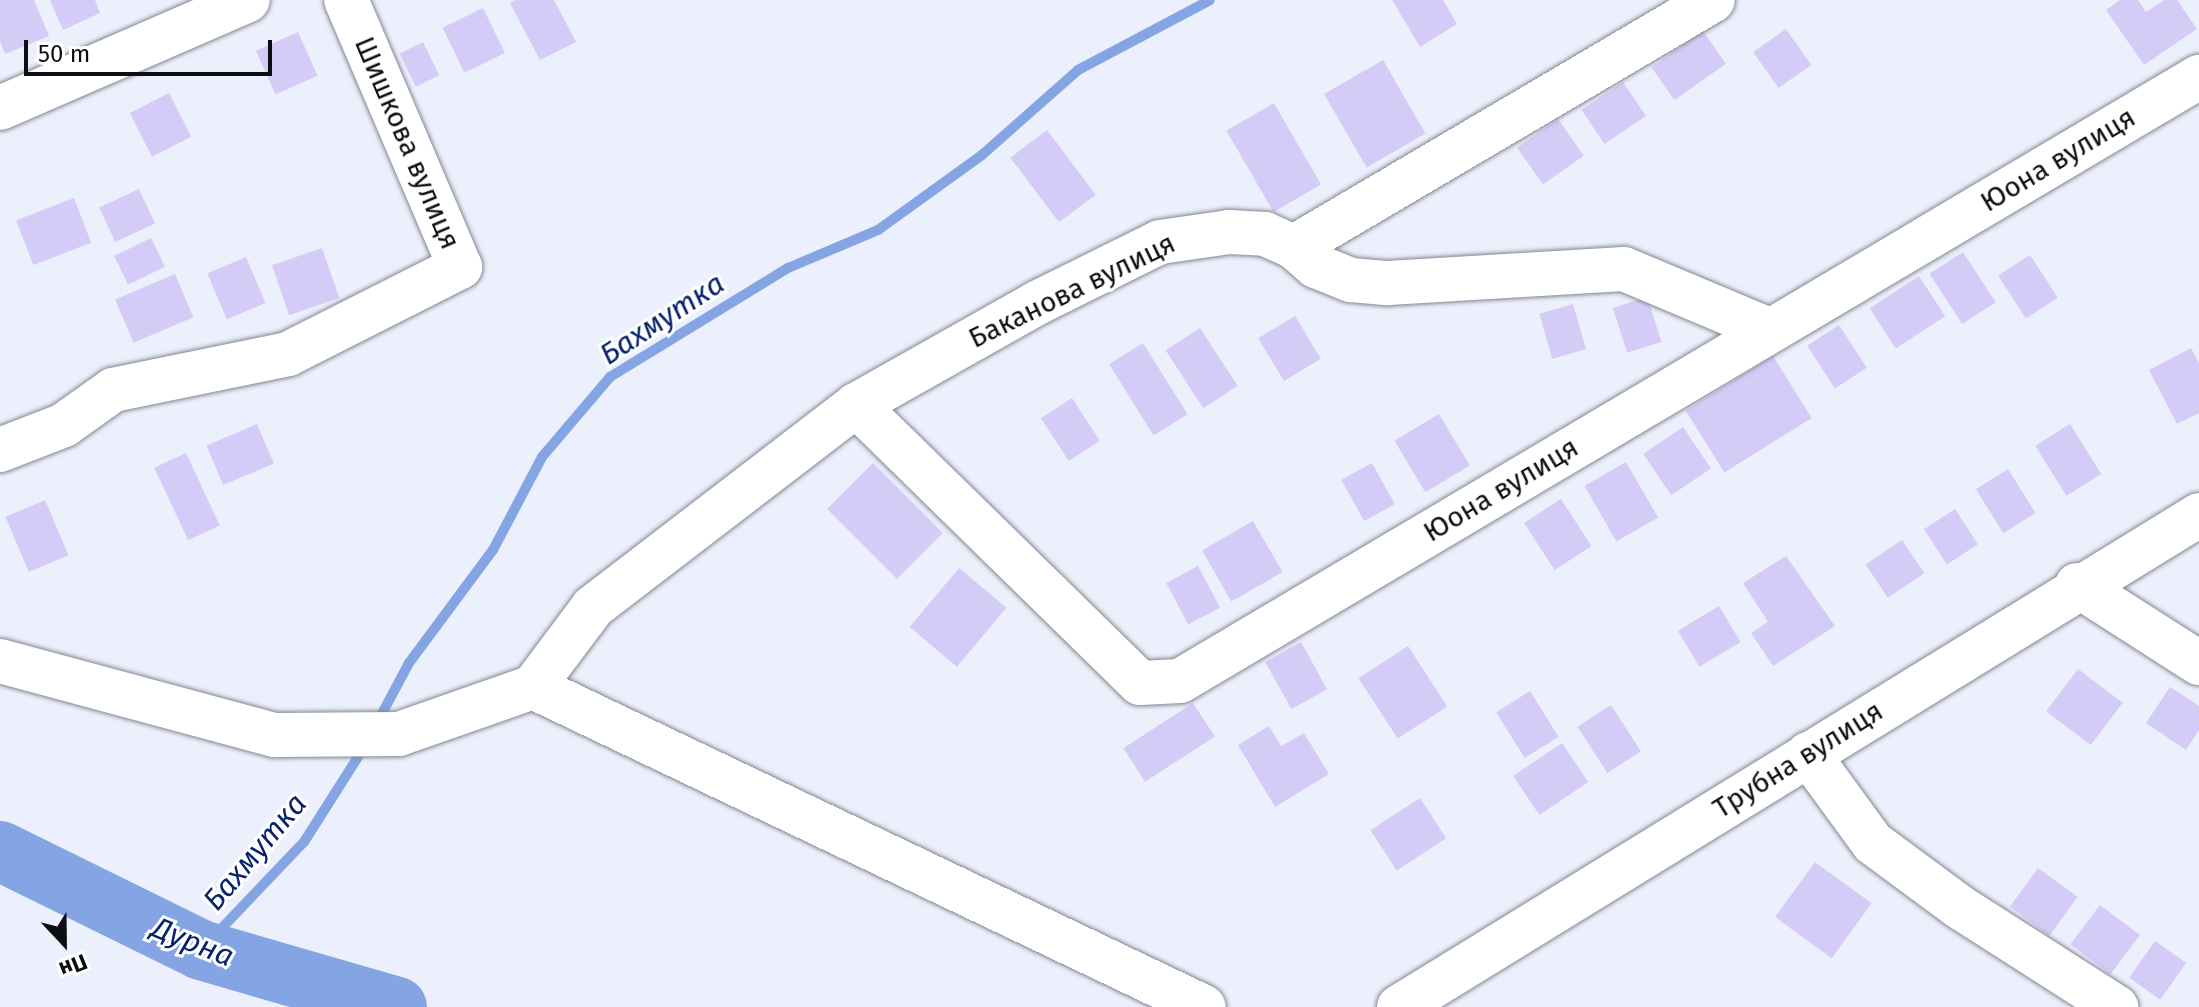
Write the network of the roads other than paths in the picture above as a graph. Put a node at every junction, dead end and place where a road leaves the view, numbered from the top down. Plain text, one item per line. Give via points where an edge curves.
1 (248, 0) edge
2 (346, 0) edge
3 (1713, 0) edge
4 (2199, 77) edge
5 (0, 108) edge
6 (1294, 247) junction
7 (1769, 330) junction
8 (856, 405) junction
9 (0, 450) edge
10 (2199, 515) edge
11 (2077, 585) junction
12 (0, 661) edge
13 (2199, 663) edge
14 (533, 687) junction
15 (1808, 754) junction
16 (1204, 1007) edge
17 (1399, 1007) edge
18 (2116, 1007) edge

1 - 5 street
2 - 9 street, Шишкова вулиця via 460,267 288,354 113,390 64,425
3 - 6 street
4 - 7 street, Юона вулиця
6 - 7 street, Баканова вулиця via 1316,266 1351,280 1388,283 1624,269
6 - 8 street, Баканова вулиця via 1265,234 1229,232 1160,242 1037,303
7 - 8 street, Юона вулиця via 1180,681 1140,683
8 - 14 street, Баканова вулиця via 593,607
10 - 11 street, Трубна вулиця
11 - 13 street
11 - 15 street, Трубна вулиця
12 - 14 street via 275,735 399,734
14 - 16 street
15 - 17 street, Трубна вулиця
15 - 18 street via 1873,843 1958,906

